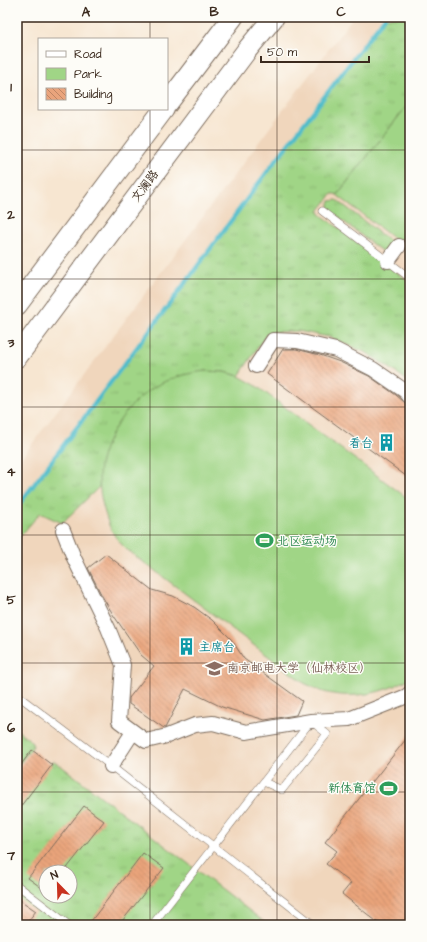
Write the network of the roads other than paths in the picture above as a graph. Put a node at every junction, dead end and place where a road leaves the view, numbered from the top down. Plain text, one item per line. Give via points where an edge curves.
1 (233, 17) edge
2 (274, 17) edge
3 (168, 103) edge
4 (163, 110) edge
5 (322, 211) dead end
6 (399, 246) dead end
7 (388, 261) junction
8 (410, 278) edge
9 (17, 305) edge
10 (17, 357) edge
11 (256, 366) dead end
12 (410, 397) edge
13 (64, 530) dead end
14 (410, 693) edge
15 (17, 695) edge
16 (311, 721) junction
17 (134, 732) junction
18 (111, 766) junction
19 (264, 782) junction
20 (213, 846) junction
21 (17, 885) edge
22 (69, 925) edge
23 (152, 925) edge
24 (314, 925) edge

1 - 3 main road
2 - 10 main road, 文澜路
4 - 9 main road
5 - 7 lane
6 - 7 street
7 - 8 lane
11 - 12 street via 273,340 297,341 336,350 373,369
13 - 17 street via 74,558 123,665 119,722
14 - 16 street via 349,719
15 - 18 lane
16 - 17 street via 246,732 213,722 195,724 168,736 146,741
16 - 19 lane
16 - 19 lane via 327,734 282,790
17 - 18 street
18 - 20 lane
19 - 20 lane
20 - 23 lane
20 - 24 lane
21 - 22 lane

